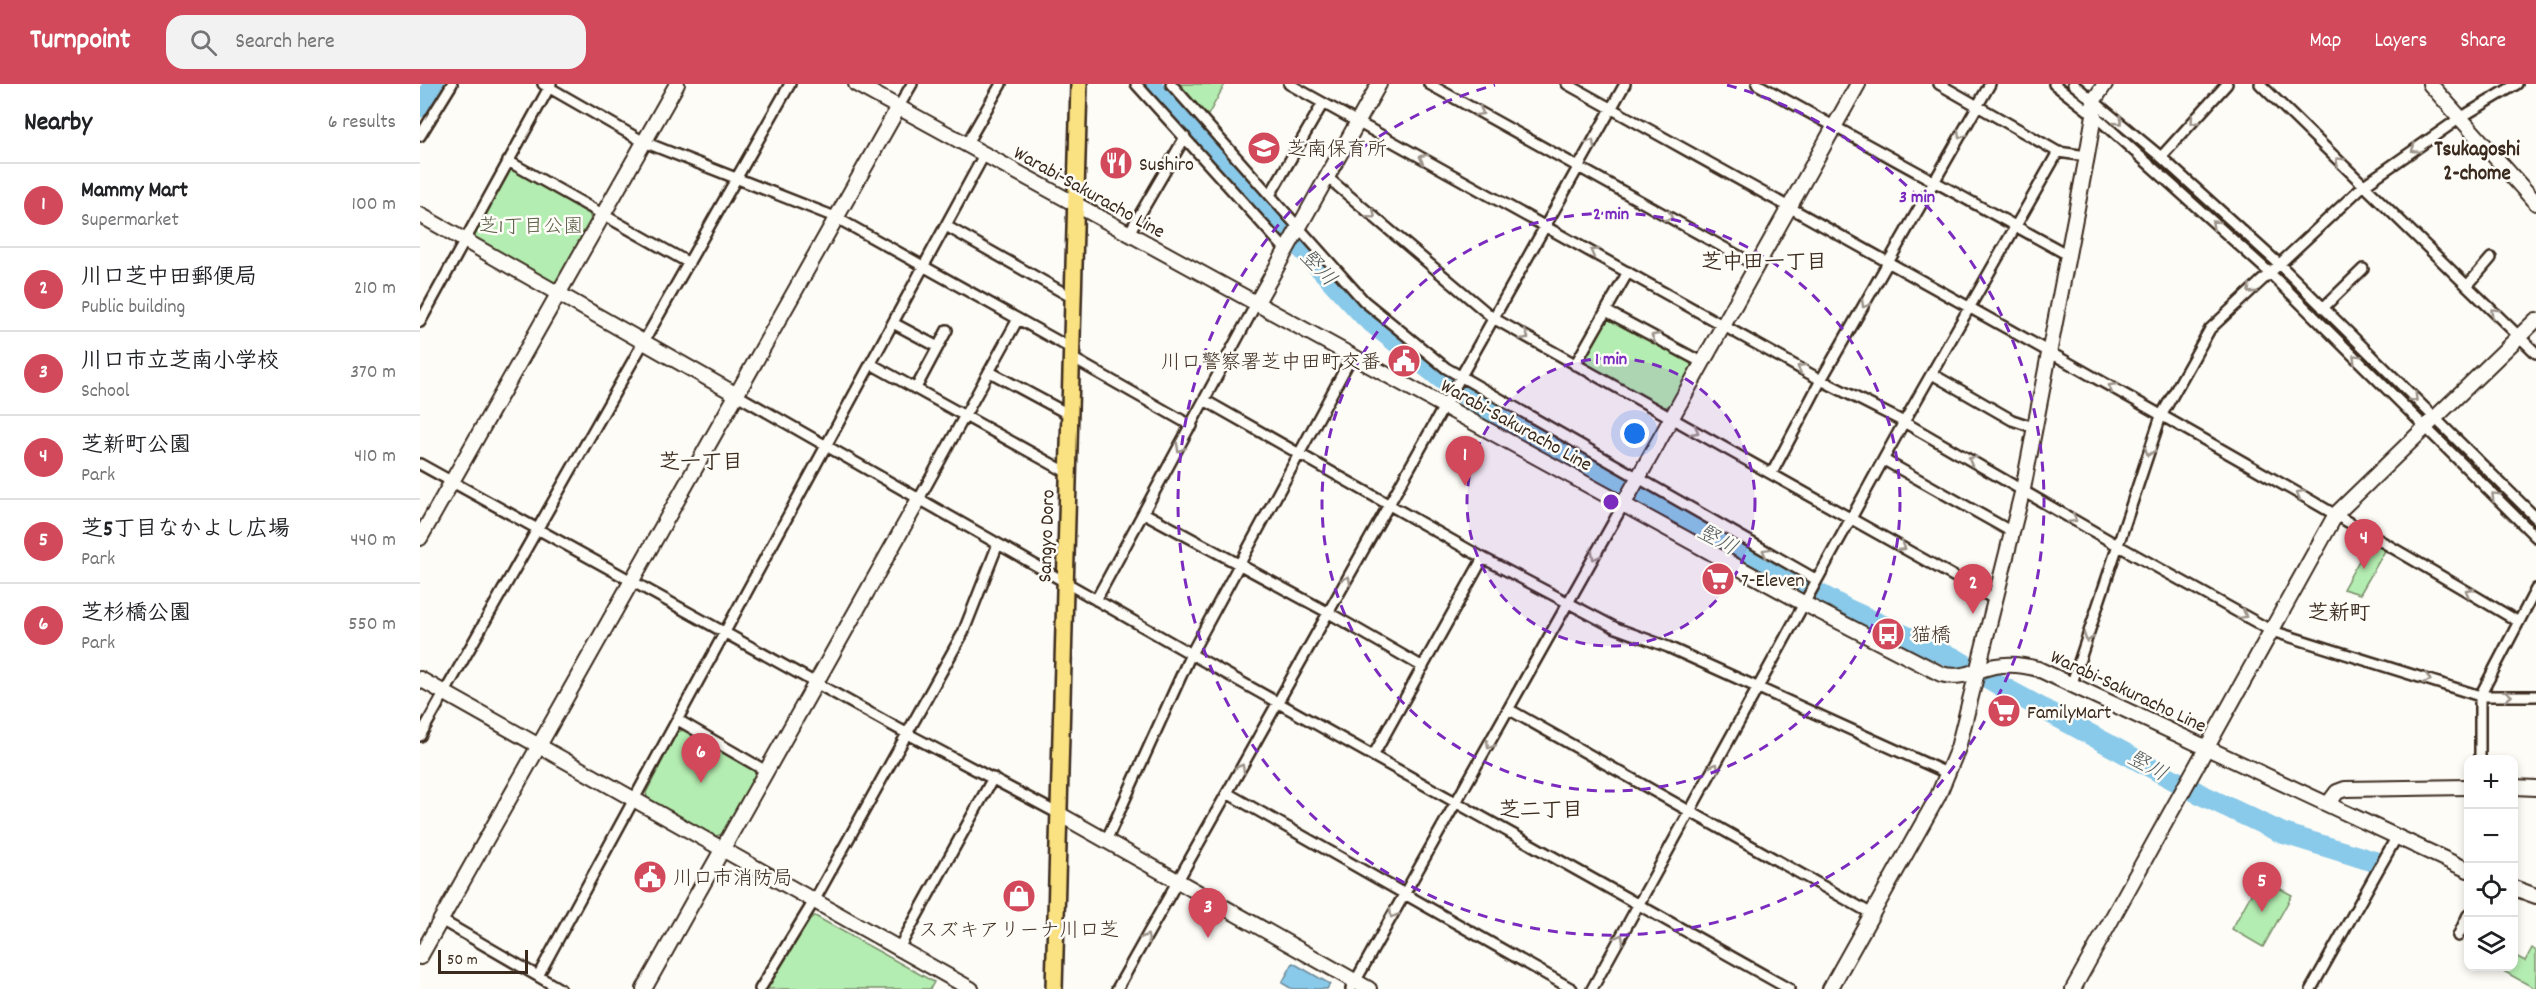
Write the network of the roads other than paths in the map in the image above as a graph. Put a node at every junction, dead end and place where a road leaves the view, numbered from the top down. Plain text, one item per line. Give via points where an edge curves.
1 (452, 84) edge
2 (677, 84) edge
3 (790, 84) edge
4 (856, 84) edge
5 (912, 84) edge
6 (1001, 84) edge
7 (1079, 84) edge
8 (1136, 84) edge
9 (1171, 84) edge
10 (1289, 84) edge
11 (1379, 84) edge
12 (1429, 84) edge
13 (1567, 84) edge
14 (1624, 84) edge
15 (1757, 84) edge
16 (1858, 84) edge
17 (1939, 84) edge
18 (1990, 84) edge
19 (2054, 84) edge
20 (2073, 84) edge
21 (2105, 84) edge
22 (2227, 84) edge
23 (2260, 84) edge
24 (2430, 84) edge
25 (2517, 84) edge
26 (548, 85) edge
27 (1323, 103) junction
28 (1977, 106) junction
29 (2094, 107) junction
30 (898, 108) junction
31 (1611, 108) junction
32 (2460, 118) junction
33 (1358, 123) junction
34 (1835, 128) junction
35 (420, 136) edge
36 (1185, 137) junction
37 (644, 142) junction
38 (966, 146) junction
39 (2058, 152) junction
40 (984, 155) junction
41 (2087, 156) junction
42 (2162, 158) junction
43 (508, 162) junction
44 (1578, 166) junction
45 (1327, 177) junction
46 (736, 179) junction
47 (1934, 183) junction
48 (2364, 185) junction
49 (1270, 195) junction
50 (1074, 203) junction
51 (2536, 203) edge
52 (1790, 207) junction
53 (603, 214) junction
54 (420, 215) edge
55 (836, 218) junction
56 (1545, 225) junction
57 (946, 226) junction
58 (2016, 228) junction
59 (1297, 230) junction
60 (1129, 233) junction
61 (465, 240) junction
62 (1287, 248) junction
63 (2068, 255) junction
64 (2491, 258) dead end
65 (689, 263) junction
66 (1888, 263) junction
67 (2279, 264) junction
68 (925, 265) junction
69 (1757, 266) junction
70 (2362, 269) dead end
71 (1628, 272) junction
72 (2270, 273) junction
73 (2467, 286) junction
74 (559, 294) junction
75 (1072, 298) junction
76 (1256, 304) junction
77 (2324, 308) junction
78 (1970, 310) junction
79 (1606, 311) junction
80 (1493, 318) junction
81 (1018, 320) junction
82 (2536, 320) edge
83 (420, 322) edge
84 (893, 323) junction
85 (1725, 325) junction
86 (947, 330) dead end
87 (2519, 337) junction
88 (644, 342) junction
89 (938, 348) junction
90 (2536, 352) edge
91 (2049, 353) junction
92 (1072, 354) junction
93 (1352, 356) junction
94 (1703, 363) junction
95 (871, 364) junction
96 (1575, 365) junction
97 (990, 372) junction
98 (1932, 374) junction
99 (1459, 379) junction
100 (1821, 380) junction
101 (916, 388) junction
102 (737, 395) junction
103 (1206, 401) junction
104 (1446, 402) junction
105 (966, 415) junction
106 (1070, 415) junction
107 (2161, 416) junction
108 (1672, 418) junction
109 (2429, 421) junction
110 (1904, 422) junction
111 (1192, 426) junction
112 (2036, 428) junction
113 (826, 446) junction
114 (1299, 454) junction
115 (1884, 460) junction
116 (420, 464) edge
117 (1068, 473) junction
118 (1772, 473) junction
119 (453, 482) junction
120 (1636, 482) junction
121 (2023, 489) junction
122 (919, 499) junction
123 (1625, 503) junction
124 (1390, 506) junction
125 (1144, 513) junction
126 (2336, 513) junction
127 (2536, 518) edge
128 (1851, 519) junction
129 (538, 529) junction
130 (2012, 532) junction
131 (2536, 537) edge
132 (420, 538) edge
133 (998, 544) junction
134 (2117, 545) junction
135 (1483, 558) junction
136 (1238, 565) junction
137 (632, 580) junction
138 (1064, 582) junction
139 (1816, 582) junction
140 (2536, 589) edge
141 (1096, 600) junction
142 (1996, 600) junction
143 (1806, 601) junction
144 (1569, 603) junction
145 (1329, 613) junction
146 (2519, 622) junction
147 (2272, 631) junction
148 (726, 632) junction
149 (1191, 654) junction
150 (1423, 667) junction
151 (1977, 672) junction
152 (420, 679) edge
153 (815, 683) junction
154 (2072, 683) junction
155 (1759, 688) junction
156 (444, 693) junction
157 (2480, 696) junction
158 (2536, 696) edge
159 (1277, 702) junction
160 (1510, 710) junction
161 (678, 720) junction
162 (908, 734) junction
163 (420, 736) edge
164 (538, 747) junction
165 (2207, 748) junction
166 (2480, 755) edge
167 (1373, 756) junction
168 (766, 771) junction
169 (1949, 774) junction
170 (993, 778) junction
171 (2464, 787) edge
172 (2518, 788) edge
173 (2536, 788) edge
174 (1227, 793) junction
175 (634, 800) junction
176 (1457, 803) junction
177 (2328, 804) junction
178 (1690, 812) junction
179 (1059, 814) junction
180 (2396, 838) junction
181 (1106, 841) junction
182 (722, 849) junction
183 (2464, 868) edge
184 (1177, 881) junction
185 (2518, 889) edge
186 (1404, 895) junction
187 (2536, 896) edge
188 (814, 901) junction
189 (1639, 905) junction
190 (1872, 914) junction
191 (2468, 917) edge
192 (441, 920) junction
193 (2458, 936) dead end
194 (899, 948) junction
195 (420, 957) edge
196 (538, 976) junction
197 (1353, 985) edge
198 (560, 989) edge
199 (644, 989) edge
200 (759, 989) edge
201 (971, 989) edge
202 (1054, 989) edge
203 (1117, 989) edge
204 (1369, 989) edge
205 (1572, 989) edge
206 (1592, 989) edge
207 (1789, 989) edge
208 (1830, 989) edge
209 (2073, 989) edge
210 (2311, 989) edge

1 - 35 street
2 - 37 street
3 - 46 street
4 - 30 street, Warabi-Sakuracho Line
5 - 30 street
6 - 38 street
7 - 50 main road, Sangyo Doro
8 - 36 street
9 - 49 street
10 - 27 street
11 - 33 street
12 -> 44 street
13 - 31 street
14 - 31 street
15 - 34 street
16 - 34 street
17 - 28 street
18 - 28 street
19 - 29 street
20 - 29 street
21 - 29 street
22 -> 42 street
48 -> 23 street
24 - 32 street
25 - 32 street
26 - 37 street
26 - 43 street
27 - 33 street
27 - 49 street
28 - 39 street
28 -> 47 street
29 - 41 street
29 -> 42 street
72 -> 29 street
30 - 38 street, Warabi-Sakuracho Line
30 - 55 street
44 -> 31 street
31 - 52 street
32 -> 48 street
32 - 51 street
33 - 45 street
56 -> 33 street
34 - 47 street
34 - 52 street
36 - 60 street
36 - 62 street
37 - 46 street
37 - 53 street
38 - 40 street, Warabi-Sakuracho Line
39 - 41 street
39 - 58 street
40 - 50 street, Warabi-Sakuracho Line
40 - 57 street
41 - 63 street
42 - 67 street
43 - 53 street
43 - 61 street
44 - 56 street
44 -> 69 street
45 - 59 street
45 -> 80 street
46 - 55 street
46 - 65 street
47 - 58 street
47 - 66 street
48 - 67 street
48 - 73 street
49 - 59 street
50 - 60 street, Warabi-Sakuracho Line
50 - 75 main road, Sangyo Doro
52 - 66 street
52 - 69 street
53 - 65 street
53 - 74 street
54 - 61 street
55 - 68 street
55 - 102 street
71 -> 56 street
56 - 80 street
57 - 68 street
57 - 75 street
58 - 63 street
58 - 78 street
59 - 62 street
59 - 99 street via 1364,301
60 - 76 street, Warabi-Sakuracho Line
61 - 74 street
61 - 83 street
62 - 76 street
63 - 91 street
64 - 73 street
65 - 88 street
66 - 78 street
66 -> 100 street
67 - 72 street
67 - 77 street
68 - 81 street
68 - 84 street
69 - 85 street
70 - 77 street
71 - 79 street
71 - 85 street
72 -> 107 street via 2210,329
109 -> 72 street
87 -> 73 street
74 - 88 street
74 - 119 street
75 - 92 main road, Sangyo Doro
76 - 93 street, Warabi-Sakuracho Line
76 - 103 street
77 -> 109 street
78 - 91 street
78 - 98 street
94 -> 79 street
79 - 96 street
80 -> 96 street
80 - 99 street
81 - 92 street
81 - 97 street
82 - 87 street
84 - 89 street
84 - 95 street
85 - 94 street
100 -> 85 street
86 - 89 street
87 - 90 street
87 - 109 street
88 - 102 street
88 - 129 street
89 - 101 street
107 -> 91 street
91 - 112 street
92 - 106 main road, Sangyo Doro
92 - 111 street
93 - 104 street, Warabi-Sakuracho Line
93 - 114 street
94 - 108 street
95 - 101 street
95 - 113 street
96 - 108 street
97 - 105 street
97 - 106 street
98 - 110 street
98 - 112 street via 2012,420
99 - 104 street
99 - 120 street
100 - 110 street
100 - 118 street
101 - 105 street
102 - 113 street
102 - 137 street
103 - 111 street
103 - 114 street
104 - 123 street, Warabi-Sakuracho Line
104 - 124 street
105 - 117 street
105 - 122 street
106 - 117 main road, Sangyo Doro
126 -> 107 street
107 -> 134 street
108 -> 118 street
108 - 120 street
109 - 126 street
109 - 127 street
131 -> 109 street
110 - 115 street
121 -> 110 street
111 -> 125 street
112 - 121 street
113 - 122 street
113 - 148 street
114 - 124 street
114 - 136 street
115 - 128 street
115 - 130 street
116 - 119 street
117 - 138 main road, Sangyo Doro
118 - 128 street
119 - 129 street
119 - 132 street
120 - 123 street
139 -> 120 street
121 - 130 street
121 -> 134 street
122 - 133 street
122 - 153 street
123 - 143 street, Warabi-Sakuracho Line
123 -> 144 street
124 - 135 street
145 -> 124 street
125 - 136 street
125 - 141 street
146 -> 126 street
126 - 147 street
128 - 139 street
128 -> 142 street
129 - 137 street
129 - 156 street
130 - 142 street
133 - 138 street
133 - 162 street via 963,633
134 -> 147 street
134 -> 154 street
135 - 144 street
135 - 150 street
136 - 145 street
136 - 149 street
137 - 148 street
137 - 164 street
138 - 141 street
138 - 179 main road, Sangyo Doro
139 - 143 street
140 - 146 street
141 - 149 street
142 - 151 street
143 - 151 street, Warabi-Sakuracho Line via 1941,674 1959,677
143 - 155 street
144 - 155 street via 1616,628
144 - 160 street
145 - 150 street
145 - 159 street
146 - 157 street
147 -> 157 street
147 - 165 street
148 - 153 street
148 - 161 street
149 - 159 street
149 - 181 street
150 - 167 street
151 - 154 street, Warabi-Sakuracho Line via 1998,665 2023,665
151 - 169 street
152 - 156 street
153 - 162 street
153 - 168 street
154 - 165 street, Warabi-Sakuracho Line
155 - 169 street
178 -> 155 street
156 - 163 street
156 - 164 street
157 -> 158 street
157 - 166 street
159 - 167 street
174 -> 159 street
160 -> 176 street
160 - 178 street
161 - 168 street
161 - 175 street
162 - 170 street
162 - 188 street
164 - 175 street
164 - 192 street
165 - 177 street, Warabi-Sakuracho Line
165 - 209 street
167 - 176 street
168 - 182 street
169 - 190 street
170 - 179 street
170 - 194 street
171 - 177 street via 2345,789 2337,792
172 - 173 street
174 - 184 street
174 - 186 street
175 - 182 street
175 - 196 street
176 - 186 street
176 - 189 street
177 - 180 street, Warabi-Sakuracho Line
178 - 189 street
178 - 190 street
179 - 181 street
179 - 202 main road, Sangyo Doro
180 - 183 street, Warabi-Sakuracho Line
180 - 210 street
181 - 184 street
182 - 188 street
182 - 199 street
184 - 197 street
203 -> 184 street
185 - 187 street
186 -> 197 street
186 - 205 street
188 - 194 street
188 - 200 street
206 -> 189 street
189 - 207 street
190 - 208 street
191 - 193 street
192 - 195 street
192 - 196 street
194 - 201 street
196 - 198 street
197 - 204 street

